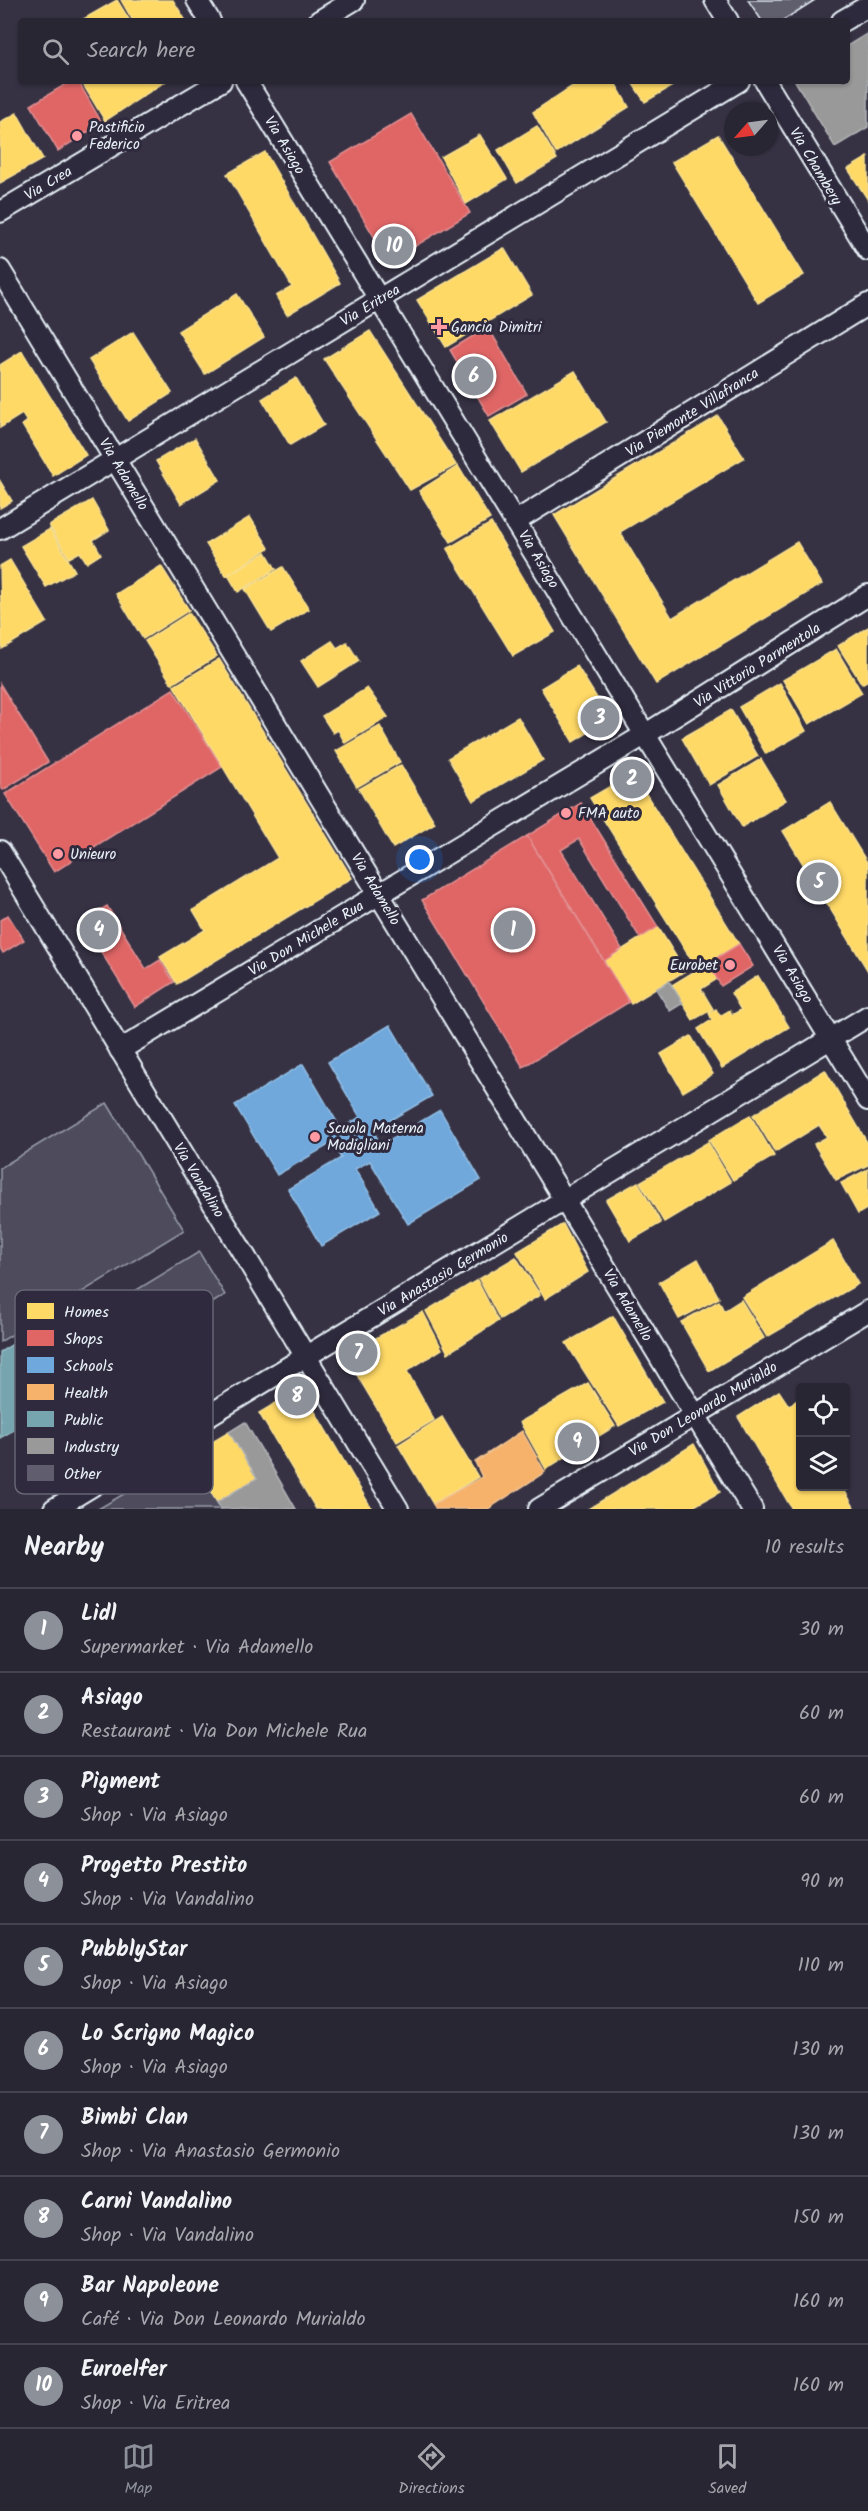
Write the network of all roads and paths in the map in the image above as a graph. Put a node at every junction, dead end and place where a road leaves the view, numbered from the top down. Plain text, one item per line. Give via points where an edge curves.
1 (197, 0) edge
2 (354, 0) edge
3 (715, 0) edge
4 (868, 6) edge
5 (208, 18) edge
6 (324, 18) edge
7 (726, 18) edge
8 (847, 18) edge
9 (216, 84) edge
10 (248, 84) edge
11 (734, 84) edge
12 (767, 84) edge
13 (0, 212) edge
14 (868, 250) edge
15 (0, 270) edge
16 (380, 299) junction
17 (868, 304) edge
18 (115, 459) junction
19 (516, 521) junction
20 (0, 529) edge
21 (868, 595) edge
22 (646, 734) junction
23 (0, 851) edge
24 (379, 894) junction
25 (868, 1016) edge
26 (832, 1038) junction
27 (120, 1050) junction
28 (868, 1100) edge
29 (565, 1201) junction
30 (868, 1311) edge
31 (306, 1356) junction
32 (213, 1412) edge
33 (694, 1414) junction
34 (79, 1494) edge
35 (54, 1509) edge
36 (399, 1509) edge
37 (539, 1509) edge
38 (752, 1509) edge

1 - 5 street
2 - 6 street
3 - 7 street
4 - 8 street
9 - 13 street, Via Crea
10 - 16 street, Via Asiago
11 - 16 street, Via Eritrea
12 - 14 street, Via Chambery
15 - 18 street, Via Adamello
16 - 18 street, Via Eritrea
16 - 19 street, Via Asiago
17 - 19 street, Via Piemonte Villafranca
18 - 20 street, Via Eritrea
18 - 24 street, Via Adamello
19 - 22 street, Via Asiago
21 - 22 street, Via Vittorio Parmentola
22 - 24 street, Via Don Michele Rua
22 - 26 street, Via Asiago
23 - 27 street, Via Vandalino
24 - 27 street, Via Don Michele Rua
24 - 29 street, Via Adamello
25 - 26 street
26 - 28 street, Via Asiago
26 - 29 street, Via Anastasio Germonio
27 - 31 street, Via Vandalino
29 - 31 street, Via Anastasio Germonio
29 - 33 street, Via Adamello
30 - 33 street, Via Don Leonardo Murialdo
31 - 32 street, Via Anastasio Germonio
31 - 36 street, Via Vandalino
33 - 37 street, Via Don Leonardo Murialdo
33 - 38 street, Via Adamello
34 - 35 street, Via Anastasio Germonio

